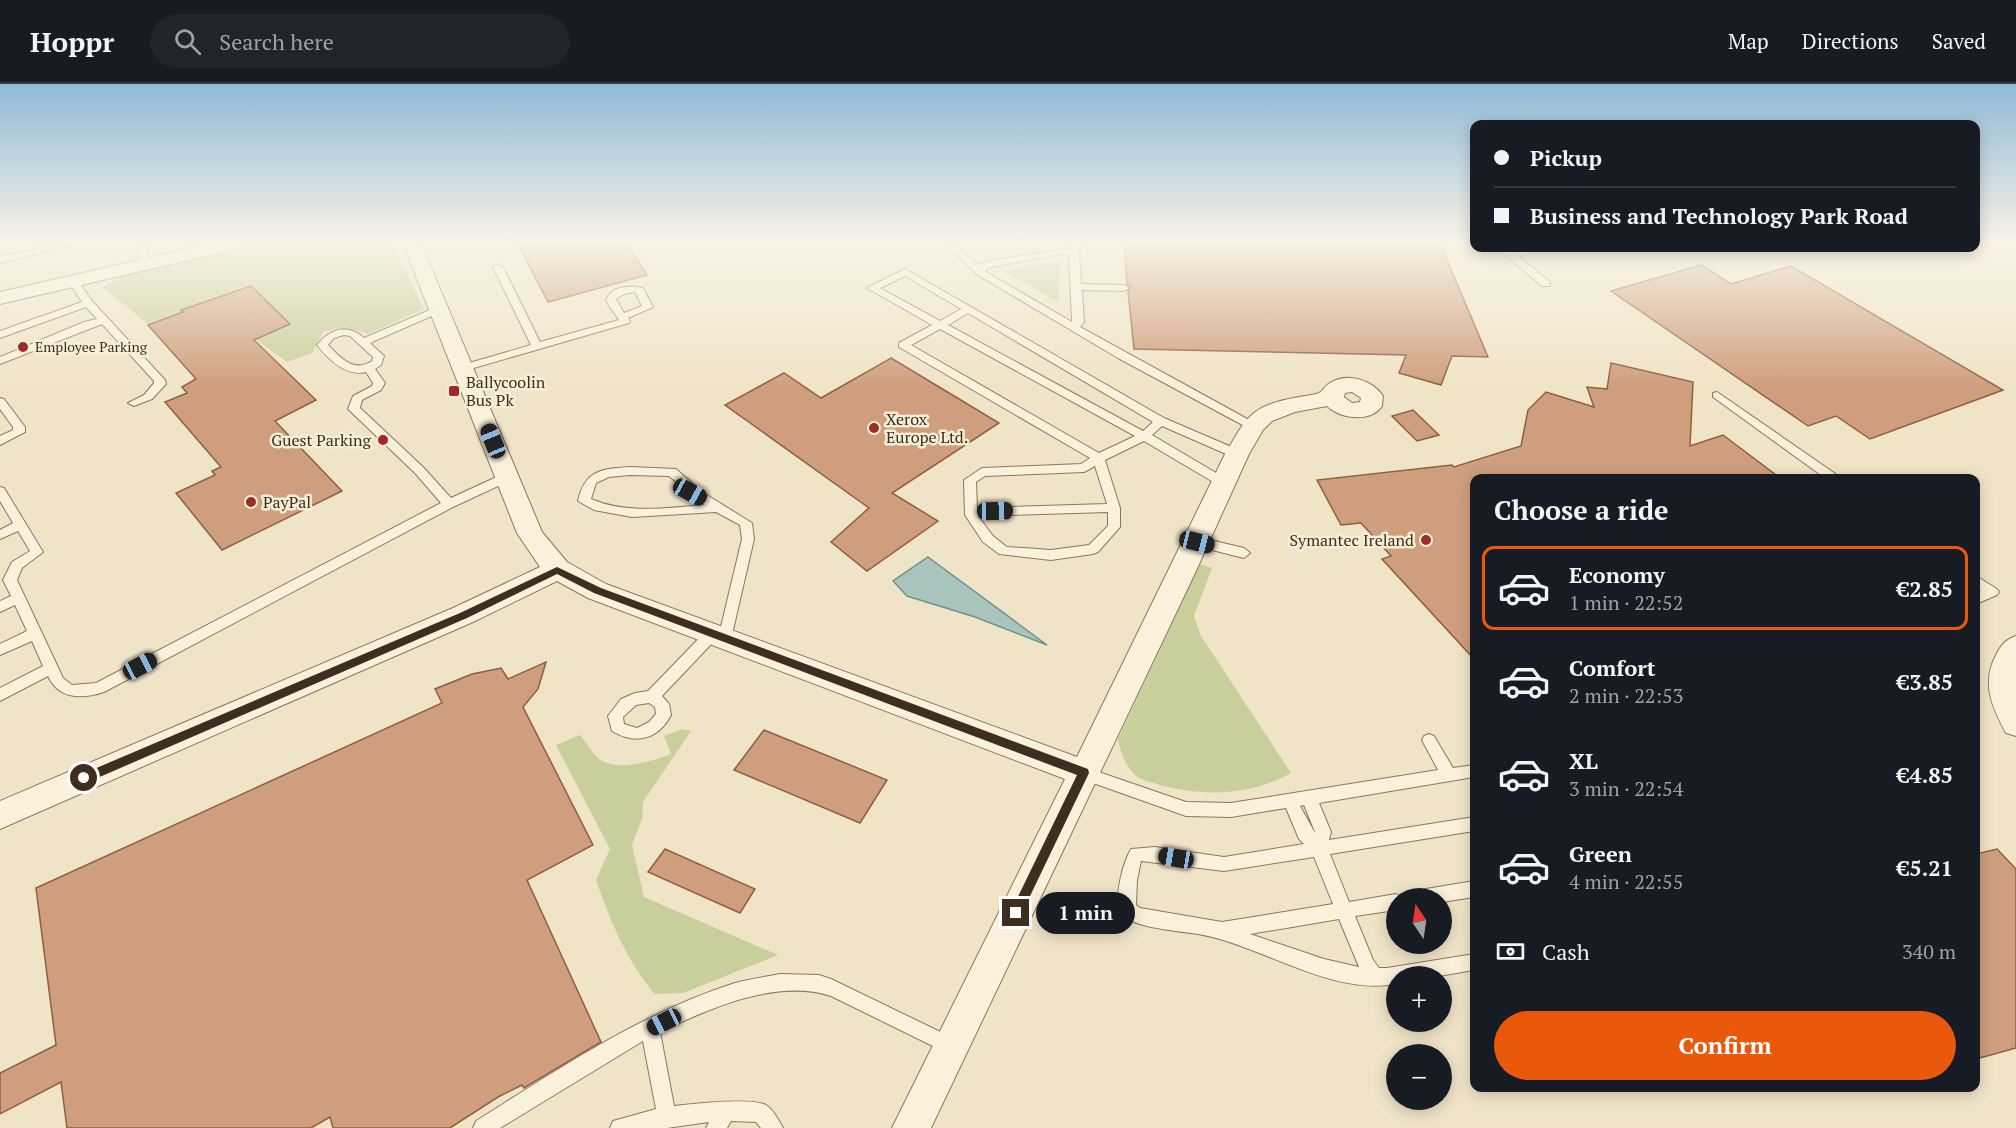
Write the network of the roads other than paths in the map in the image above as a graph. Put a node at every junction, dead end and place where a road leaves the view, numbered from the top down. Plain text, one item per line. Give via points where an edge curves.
1 (36, 290) edge
2 (79, 290) edge
3 (431, 290) edge
4 (509, 290) edge
5 (875, 290) edge
6 (936, 290) edge
7 (1009, 290) edge
8 (1076, 290) edge
9 (0, 298) edge
10 (88, 303) junction
11 (439, 309) junction
12 (969, 309) junction
13 (622, 316) dead end
14 (104, 320) junction
15 (939, 326) junction
16 (1073, 327) junction
17 (0, 335) edge
18 (363, 342) junction
19 (537, 347) junction
20 (0, 361) edge
21 (463, 368) junction
22 (370, 369) junction
23 (1717, 395) dead end
24 (1332, 398) dead end
25 (134, 404) dead end
26 (2, 408) edge
27 (1160, 421) junction
28 (1254, 426) junction
29 (1144, 436) junction
30 (0, 441) edge
31 (1237, 454) junction
32 (1099, 458) junction
33 (1827, 474) edge
34 (507, 477) junction
35 (1224, 483) junction
36 (2, 499) edge
37 (449, 504) junction
38 (718, 508) junction
39 (1114, 508) junction
40 (971, 512) junction
41 (21, 525) junction
42 (0, 535) edge
43 (1197, 542) junction
44 (1244, 553) dead end
45 (17, 565) junction
46 (557, 570) junction
47 (0, 573) edge
48 (1980, 583) edge
49 (1980, 597) edge
50 (18, 598) junction
51 (0, 607) edge
52 (35, 633) junction
53 (719, 637) junction
54 (2016, 647) edge
55 (0, 650) edge
56 (52, 668) junction
57 (0, 695) edge
58 (652, 697) dead end
59 (2016, 724) edge
60 (1429, 740) dead end
61 (1470, 772) edge
62 (1084, 773) junction
63 (1449, 775) junction
64 (1309, 797) junction
65 (1290, 800) junction
66 (0, 815) edge
67 (1470, 825) edge
68 (1319, 848) junction
69 (1470, 890) edge
70 (1452, 893) edge
71 (1386, 904) edge
72 (1345, 911) junction
73 (1222, 930) junction
74 (1470, 963) edge
75 (1375, 976) junction
76 (650, 1029) junction
77 (951, 1046) junction
78 (667, 1118) junction
79 (721, 1120) edge
80 (483, 1128) edge
81 (620, 1128) edge
82 (773, 1128) edge
83 (911, 1128) edge

1 - 9 street
2 - 10 lane
3 - 11 street
4 - 19 lane
5 - 15 lane
6 - 12 lane
7 - 16 lane
8 - 16 lane via 1079,322
10 - 14 lane
10 - 17 lane
11 - 18 lane
11 - 21 street
12 - 15 lane
12 - 27 lane
13 - 19 lane via 625,321
14 - 20 lane
14 - 25 lane via 159,380 156,390
15 - 29 lane
15 - 32 lane via 903,345
16 - 28 lane
18 - 22 lane via 379,356
18 - 22 lane via 353,333 344,332 330,336 322,345 347,369
19 - 21 lane
21 - 34 street
22 - 37 lane via 379,383 357,398 354,409
23 - 33 lane
24 - 28 street via 1290,406 1264,416
26 - 30 lane via 19,432
27 - 29 lane
27 - 31 lane
28 - 31 street
29 - 32 lane
29 - 35 lane
31 - 35 street
32 - 39 lane
32 - 40 lane via 1084,468 982,472 970,480
34 - 37 lane
34 - 46 street via 530,533 543,557
35 - 43 street
36 - 41 lane
37 - 56 lane via 99,688 80,692 64,689
38 - 38 lane via 690,492 672,472 608,473 594,478 587,486 584,501 598,509 637,512
38 - 53 lane via 746,523 748,539
39 - 40 lane
39 - 40 lane via 1114,527 1094,549 1051,555 1004,551 988,539
41 - 42 lane
41 - 45 lane via 37,552
43 - 44 lane
43 - 62 street
45 - 47 lane
45 - 50 lane via 10,580
46 - 53 street via 597,591
46 - 66 street via 463,615
48 - 49 lane via 1992,592
50 - 51 lane
50 - 52 lane
52 - 55 lane
52 - 56 lane
53 - 58 lane
53 - 62 street
54 - 59 street via 2007,657 2001,681 2008,712
56 - 57 lane
60 - 63 lane
61 - 63 lane
62 - 65 lane via 1186,809 1230,810
62 - 77 street
63 - 64 lane
64 - 65 lane
64 - 68 lane via 1323,832
65 - 68 lane via 1305,834
67 - 68 lane
68 - 72 lane
68 - 73 lane via 1217,865 1137,854 1132,860 1128,909 1137,915
69 - 70 lane
71 - 72 lane
72 - 73 lane
72 - 75 lane via 1367,966
73 - 75 lane via 1259,946 1354,975
74 - 75 lane
76 - 77 lane via 746,987 794,981 821,984
76 - 78 lane
76 - 80 lane
77 - 83 street
78 - 79 lane
78 - 81 lane
79 - 82 lane via 744,1110 761,1113

